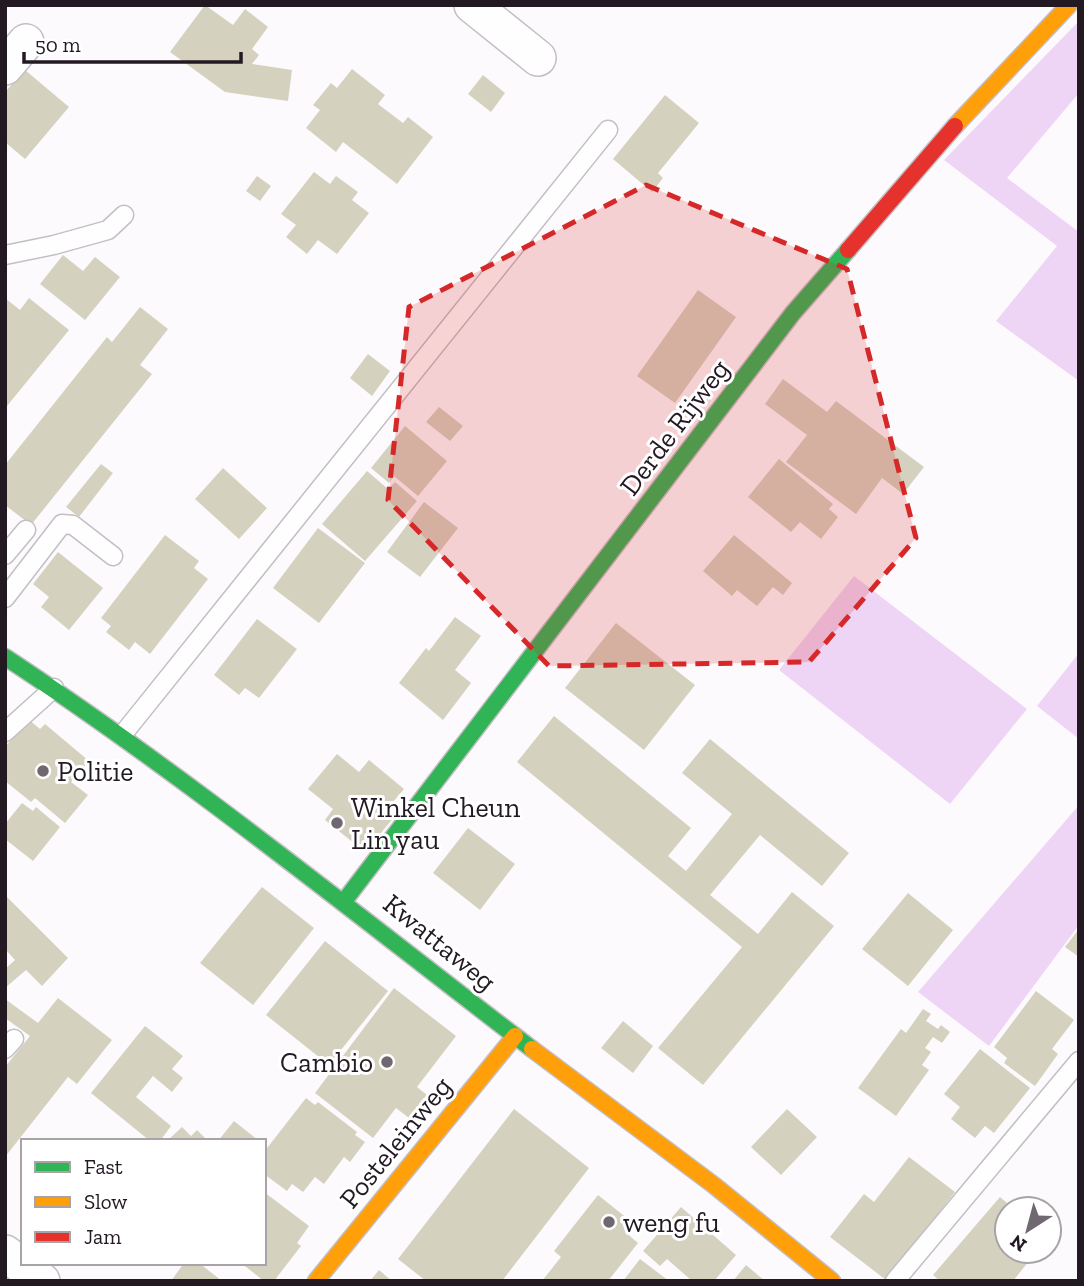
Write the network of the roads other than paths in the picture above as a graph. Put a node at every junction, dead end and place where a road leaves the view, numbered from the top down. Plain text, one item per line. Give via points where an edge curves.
1 (472, 5) edge
2 (1069, 5) edge
3 (538, 58) dead end
4 (608, 130) dead end
5 (124, 215) dead end
6 (5, 255) edge
7 (26, 530) dead end
8 (5, 555) edge
9 (113, 556) dead end
10 (5, 598) edge
11 (5, 657) edge
12 (54, 688) junction
13 (5, 732) edge
14 (123, 734) junction
15 (345, 900) junction
16 (515, 1036) junction
17 (1079, 1061) edge
18 (5, 1253) edge
19 (42, 1281) edge
20 (316, 1281) edge
21 (832, 1281) edge
22 (895, 1281) edge

1 - 3 street
2 - 15 street, Derde Rijweg via 933,150 793,313
4 - 14 lane
5 - 6 lane via 107,230
7 - 8 lane
9 - 10 lane via 73,525 62,524
11 - 12 street, Kwattaweg
12 - 13 lane
12 - 14 street, Kwattaweg
14 - 15 street, Kwattaweg
15 - 16 street, Kwattaweg
16 - 20 street, Posteleinweg
16 - 21 street, Kwattaweg via 737,1203
17 - 22 lane
18 - 19 street

